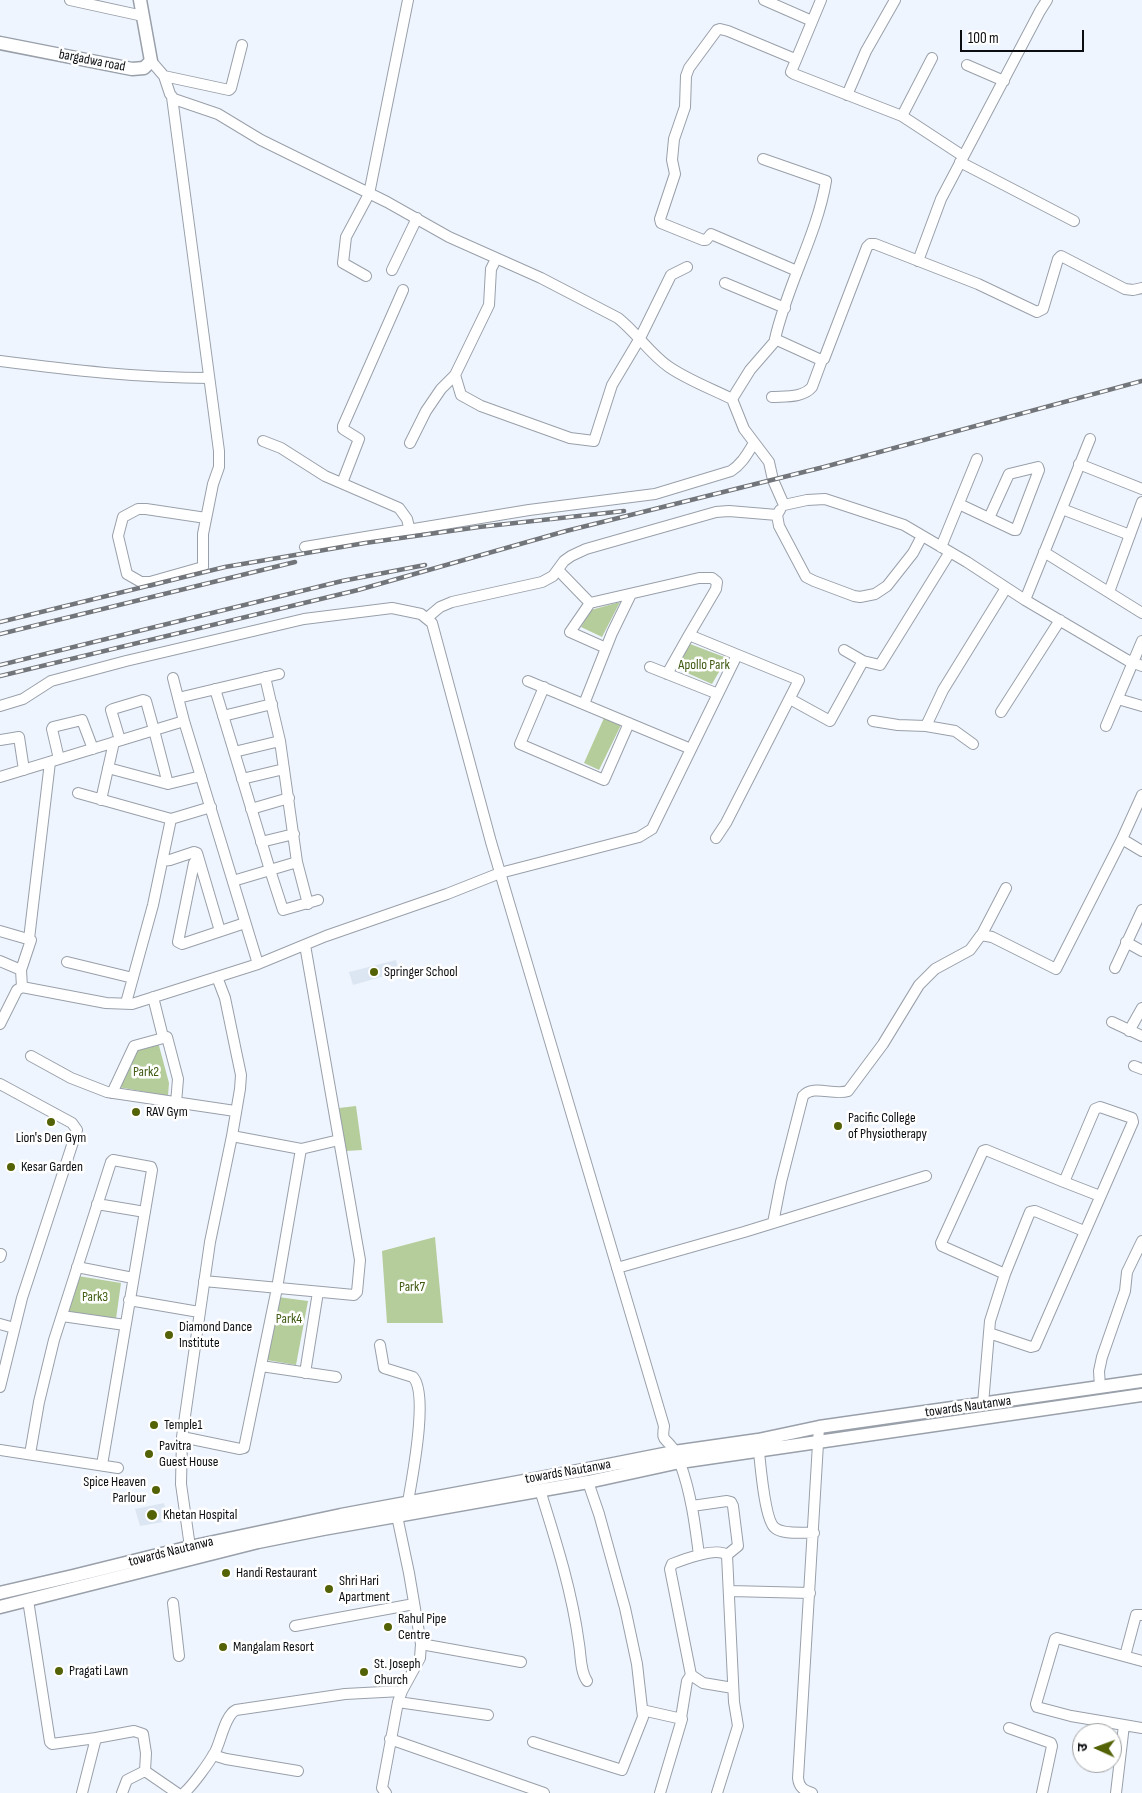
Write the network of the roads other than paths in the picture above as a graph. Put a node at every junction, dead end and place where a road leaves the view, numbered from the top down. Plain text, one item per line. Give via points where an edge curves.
1 (70, 0) edge
2 (140, 0) edge
3 (408, 0) edge
4 (764, 0) edge
5 (821, 0) edge
6 (895, 0) edge
7 (1047, 0) edge
8 (143, 16) junction
9 (812, 21) junction
10 (0, 42) edge
11 (242, 45) dead end
12 (932, 58) dead end
13 (795, 59) junction
14 (151, 61) junction
15 (967, 65) dead end
16 (164, 76) junction
17 (1004, 81) junction
18 (847, 95) junction
19 (172, 97) junction
20 (902, 116) junction
21 (763, 159) dead end
22 (961, 159) junction
23 (369, 194) junction
24 (417, 218) junction
25 (1074, 221) dead end
26 (496, 259) junction
27 (918, 260) junction
28 (687, 268) dead end
29 (392, 270) dead end
30 (797, 272) junction
31 (366, 276) dead end
32 (725, 283) dead end
33 (1142, 288) edge
34 (403, 290) dead end
35 (785, 308) junction
36 (640, 338) junction
37 (776, 340) junction
38 (822, 360) junction
39 (0, 361) edge
40 (455, 375) junction
41 (209, 378) junction
42 (772, 397) dead end
43 (732, 399) junction
44 (1090, 439) dead end
45 (263, 441) dead end
46 (410, 443) dead end
47 (754, 444) junction
48 (977, 459) dead end
49 (1079, 464) junction
50 (342, 483) junction
51 (1142, 489) edge
52 (1142, 502) edge
53 (959, 504) junction
54 (784, 506) junction
55 (1062, 509) junction
56 (777, 515) junction
57 (206, 518) junction
58 (989, 518) junction
59 (410, 530) junction
60 (1130, 534) junction
61 (922, 536) junction
62 (305, 547) dead end
63 (946, 549) junction
64 (1044, 552) junction
65 (558, 570) junction
66 (1006, 588) junction
67 (1109, 592) junction
68 (631, 594) junction
69 (1025, 600) junction
70 (590, 603) junction
71 (1142, 613) edge
72 (427, 618) junction
73 (1060, 620) junction
74 (689, 635) junction
75 (1142, 641) edge
76 (606, 648) junction
77 (844, 650) dead end
78 (737, 655) junction
79 (862, 661) junction
80 (1138, 664) edge
81 (650, 667) dead end
82 (279, 674) dead end
83 (667, 674) junction
84 (265, 677) junction
85 (173, 678) dead end
86 (528, 681) dead end
87 (544, 688) junction
88 (215, 689) junction
89 (718, 694) junction
90 (178, 698) junction
91 (790, 699) junction
92 (1118, 699) junction
93 (272, 704) junction
94 (584, 704) junction
95 (0, 706) edge
96 (1142, 706) edge
97 (1001, 712) dead end
98 (223, 716) junction
99 (184, 721) junction
100 (873, 721) dead end
101 (629, 723) junction
102 (926, 726) junction
103 (1106, 726) dead end
104 (154, 730) junction
105 (0, 740) edge
106 (117, 741) junction
107 (280, 741) junction
108 (973, 744) dead end
109 (93, 749) junction
110 (691, 749) junction
111 (234, 752) junction
112 (55, 760) junction
113 (108, 768) junction
114 (284, 769) junction
115 (24, 770) junction
116 (201, 776) junction
117 (0, 777) edge
118 (242, 779) junction
119 (168, 784) junction
120 (78, 793) dead end
121 (1142, 795) edge
122 (289, 798) junction
123 (101, 800) junction
124 (210, 807) junction
125 (251, 809) junction
126 (171, 819) junction
127 (294, 834) junction
128 (716, 838) dead end
129 (1122, 839) junction
130 (261, 842) junction
131 (1142, 851) edge
132 (198, 858) junction
133 (162, 861) junction
134 (297, 862) junction
135 (270, 870) junction
136 (500, 873) junction
137 (233, 881) junction
138 (1006, 888) dead end
139 (318, 900) dead end
140 (308, 904) junction
141 (1142, 910) edge
142 (245, 923) junction
143 (0, 931) edge
144 (220, 931) junction
145 (982, 934) junction
146 (29, 939) junction
147 (1126, 942) junction
148 (305, 945) junction
149 (1142, 951) edge
150 (0, 962) edge
151 (67, 962) dead end
152 (258, 964) junction
153 (1115, 968) dead end
154 (22, 970) junction
155 (217, 977) junction
156 (133, 978) junction
157 (22, 987) junction
158 (153, 997) junction
159 (126, 1003) junction
160 (1142, 1008) edge
161 (1112, 1022) dead end
162 (0, 1024) edge
163 (1130, 1031) junction
164 (1142, 1036) edge
165 (163, 1037) junction
166 (31, 1056) dead end
167 (0, 1084) edge
168 (112, 1093) junction
169 (176, 1102) junction
170 (235, 1111) junction
171 (232, 1136) junction
172 (339, 1140) junction
173 (301, 1149) junction
174 (926, 1176) dead end
175 (1064, 1182) junction
176 (1100, 1196) junction
177 (97, 1204) junction
178 (145, 1212) junction
179 (773, 1223) junction
180 (1084, 1231) junction
181 (1142, 1241) edge
182 (78, 1267) junction
183 (617, 1268) junction
184 (1005, 1274) junction
185 (133, 1278) junction
186 (204, 1281) junction
187 (277, 1288) junction
188 (318, 1292) junction
189 (129, 1300) junction
190 (199, 1312) junction
191 (62, 1316) junction
192 (0, 1324) edge
193 (125, 1326) junction
194 (14, 1328) junction
195 (989, 1332) junction
196 (380, 1345) dead end
197 (261, 1366) junction
198 (305, 1373) junction
199 (336, 1377) dead end
200 (1142, 1380) edge
201 (0, 1386) edge
202 (1100, 1387) junction
203 (1142, 1395) edge
204 (983, 1404) junction
205 (819, 1427) junction
206 (182, 1437) junction
207 (819, 1441) junction
208 (758, 1445) junction
209 (0, 1450) edge
210 (675, 1453) junction
211 (30, 1454) junction
212 (102, 1466) junction
213 (118, 1468) dead end
214 (588, 1482) junction
215 (540, 1490) junction
216 (408, 1502) junction
217 (692, 1506) junction
218 (397, 1516) junction
219 (814, 1533) junction
220 (190, 1547) junction
221 (699, 1555) junction
222 (727, 1555) junction
223 (730, 1591) junction
224 (0, 1593) edge
225 (810, 1593) junction
226 (28, 1600) junction
227 (173, 1603) dead end
228 (414, 1604) junction
229 (0, 1607) edge
230 (1142, 1615) edge
231 (295, 1626) dead end
232 (421, 1644) junction
233 (179, 1656) dead end
234 (1125, 1656) junction
235 (1142, 1661) edge
236 (521, 1662) dead end
237 (691, 1675) junction
238 (588, 1681) dead end
239 (733, 1688) junction
240 (402, 1691) junction
241 (398, 1702) junction
242 (642, 1710) junction
243 (488, 1715) dead end
244 (681, 1718) junction
245 (1124, 1725) junction
246 (1009, 1728) dead end
247 (1142, 1728) edge
248 (96, 1738) junction
249 (390, 1739) junction
250 (534, 1742) dead end
251 (213, 1755) junction
252 (146, 1771) junction
253 (298, 1772) dead end
254 (798, 1789) edge
255 (190, 1791) edge
256 (383, 1792) edge
257 (82, 1793) edge
258 (122, 1793) edge
259 (177, 1793) edge
260 (544, 1793) edge
261 (660, 1793) edge
262 (717, 1793) edge
263 (812, 1793) edge
264 (1042, 1793) edge
265 (1116, 1793) edge

1 - 8 street
2 - 8 main road
3 - 23 street
4 - 9 street
5 - 9 street
6 - 18 street via 866,51
7 - 17 street
8 - 14 main road
9 - 13 street
10 - 14 main road, bargadwa road via 132,69 144,68
11 - 16 street via 229,90
12 - 20 street
13 - 18 street via 791,72
13 - 30 street via 728,31 717,30 686,76 684,107 674,139 672,160 675,174 660,222 703,240 711,234
14 - 16 street
15 - 17 street
16 - 19 street
17 - 22 street
18 - 20 street
19 - 23 street via 218,114 261,140
19 - 41 street
20 - 22 street
21 - 30 street via 826,181 823,200
22 - 25 street
22 - 27 street via 941,199
23 - 24 street
23 - 31 street via 346,237 343,263
24 - 26 street
24 - 29 street
26 - 36 street via 608,312
26 - 40 street via 491,269 489,305
27 - 33 street via 1037,312 1043,309 1060,256 1125,289
27 - 38 street via 875,244 867,247
28 - 36 street via 671,275
30 - 35 street
32 - 35 street
34 - 50 street via 343,426 359,439
35 - 37 street
36 - 40 street via 612,385 594,441 570,438 481,406 460,393
36 - 43 street via 670,368
37 - 38 street
37 - 43 street via 750,370
38 - 42 street via 809,390
39 - 41 street via 99,373
40 - 46 street via 441,389
41 - 57 street via 220,459
43 - 47 street
44 - 49 street
45 - 50 street
47 - 54 street via 769,462
47 - 59 street via 739,467 655,494
48 - 53 street
49 - 51 street
49 - 55 street
50 - 59 street via 399,508
52 - 60 street
53 - 58 street
53 - 63 street
54 - 56 street
54 - 61 street via 825,499 904,525
55 - 60 street
55 - 64 street
56 - 61 street via 779,526 806,577 860,597 875,594 887,586
56 - 65 street via 716,512 586,549 571,556
57 - 57 street via 146,508 123,517 118,536 127,574 141,582 150,582 202,568
58 - 58 street via 1017,529 1038,467 1009,474
59 - 62 street
60 - 67 street
61 - 63 street
63 - 66 street
63 - 79 street via 880,665
64 - 67 street
64 - 69 street
65 - 70 street
65 - 72 street via 542,582 452,602
66 - 69 street
66 - 102 street via 943,690
67 - 71 street
68 - 70 street
68 - 74 street via 712,578 717,582 716,590
68 - 76 street
69 - 73 street
70 - 76 street via 570,632
72 - 95 street via 392,608 272,625 51,681 23,699
72 - 136 street via 432,623
73 - 80 street
73 - 97 street
74 - 78 street
74 - 83 street
75 - 80 street
76 - 94 street
77 - 79 street
78 - 89 street
78 - 91 street via 798,680
79 - 91 street via 830,721
80 - 92 street
81 - 83 street
82 - 84 street
83 - 89 street
84 - 88 street
84 - 93 street
85 - 90 street
86 - 87 street
87 - 94 street
87 - 101 street via 520,744 596,776 605,779
88 - 90 street
88 - 98 street
89 - 110 street
90 - 99 street
91 - 128 street
92 - 96 street
92 - 103 street
93 - 98 street
93 - 107 street
94 - 101 street
98 - 111 street
99 - 104 street
99 - 116 street
100 - 102 street
101 - 110 street
102 - 108 street via 955,731
104 - 106 street
104 - 106 street via 143,700 111,710
104 - 119 street
105 - 115 street via 19,737
106 - 109 street
106 - 113 street
107 - 111 street
107 - 114 street
109 - 112 street
109 - 112 street via 82,720 53,727
110 - 136 street via 647,834
111 - 118 street
112 - 115 street
112 - 146 street
113 - 119 street
113 - 123 street
114 - 118 street
114 - 122 street
115 - 117 street
116 - 119 street
116 - 124 street
118 - 125 street
120 - 123 street
121 - 129 street
122 - 125 street
122 - 127 street
123 - 126 street
124 - 126 street
124 - 137 street
125 - 130 street
126 - 133 street
127 - 130 street
127 - 134 street
129 - 131 street
129 - 145 street via 1056,969
130 - 135 street
132 - 133 street via 194,852
132 - 144 street
132 - 144 street via 194,863 178,942 182,944
133 - 156 street
134 - 135 street
134 - 140 street
135 - 137 street
135 - 140 street via 284,910
136 - 148 street
136 - 183 street
137 - 142 street
138 - 145 street
139 - 140 street
141 - 147 street
142 - 144 street
142 - 152 street
143 - 146 street
145 - 179 street via 970,950 935,969 919,986 883,1044 848,1091 811,1091 803,1096
146 - 154 street via 31,942
147 - 149 street
147 - 153 street
148 - 152 street
148 - 172 street
150 - 154 street
151 - 156 street
152 - 155 street
154 - 157 street
155 - 158 street
155 - 170 street via 225,998 240,1075
156 - 159 street
157 - 159 street via 106,1003
157 - 162 street via 17,990
158 - 159 street
158 - 165 street
160 - 163 street
161 - 163 street
163 - 164 street
165 - 168 street via 134,1046
165 - 169 street via 169,1039 178,1079
166 - 168 street via 71,1078
167 - 194 street via 72,1123 77,1130
168 - 169 street
169 - 170 street
170 - 171 street
171 - 173 street
171 - 186 street
172 - 173 street
172 - 188 street via 360,1260 358,1292 354,1295
173 - 187 street
174 - 179 street
175 - 176 street
175 - 176 street via 1095,1109 1100,1106 1132,1118
175 - 184 street via 983,1151 941,1243
176 - 180 street
177 - 178 street
177 - 178 street via 113,1160 152,1168
177 - 182 street
178 - 185 street
179 - 183 street
180 - 184 street via 1035,1211 1030,1212
180 - 195 street via 1035,1346
181 - 202 street via 1127,1272 1125,1291 1102,1357
182 - 185 street
182 - 191 street
183 - 210 street via 664,1426 665,1441
184 - 195 street
185 - 189 street
186 - 187 street
186 - 190 street
187 - 188 street
187 - 197 street
188 - 198 street
189 - 190 street
189 - 193 street
190 - 206 street
191 - 193 street
191 - 211 street
192 - 194 street
193 - 212 street
194 - 201 street
195 - 204 street
196 - 216 street via 384,1368 413,1377 419,1390 416,1451
197 - 198 street
197 - 206 street via 244,1448
198 - 199 street
200 - 202 main road, towards Nautanwa
202 - 204 main road, towards Nautanwa
203 - 207 main road
204 - 205 main road, towards Nautanwa
205 - 207 street
205 - 208 main road, towards Nautanwa
206 - 220 street via 181,1484
207 - 208 main road
207 - 219 street
208 - 210 main road, towards Nautanwa
208 - 219 street via 772,1525 784,1532
209 - 211 street
210 - 214 main road
210 - 216 main road, towards Nautanwa
210 - 217 street
211 - 212 street
212 - 213 street
214 - 215 main road
214 - 242 street via 625,1608 637,1664
215 - 218 main road
215 - 238 street via 564,1566 583,1672
216 - 220 main road, towards Nautanwa
217 - 221 street
217 - 222 street via 731,1502 738,1546
218 - 226 main road via 258,1542
218 - 228 street
219 - 225 street
220 - 224 main road, towards Nautanwa
221 - 222 street via 722,1552
221 - 237 street via 672,1564 670,1569
222 - 223 street
223 - 225 street
223 - 239 street
225 - 254 street
226 - 229 main road
226 - 248 street via 50,1742
227 - 233 street
228 - 231 street
228 - 232 street
230 - 234 street via 1136,1615
232 - 236 street
232 - 240 street via 420,1658
234 - 235 street
234 - 245 street via 1054,1639 1036,1704 1037,1707 1071,1716
237 - 239 street via 703,1682
237 - 244 street via 687,1681
239 - 262 street via 738,1726
240 - 241 street
240 - 251 street via 345,1694 236,1710 230,1715
241 - 243 street
241 - 249 street
242 - 244 street
242 - 250 street via 643,1717 622,1770
244 - 261 street
245 - 247 street
245 - 265 street
246 - 264 street via 1051,1742
248 - 252 street via 134,1731 143,1734
248 - 257 street
249 - 256 street
249 - 260 street
251 - 253 street
251 - 255 street
252 - 258 street via 128,1780
252 - 259 street
254 - 263 street

